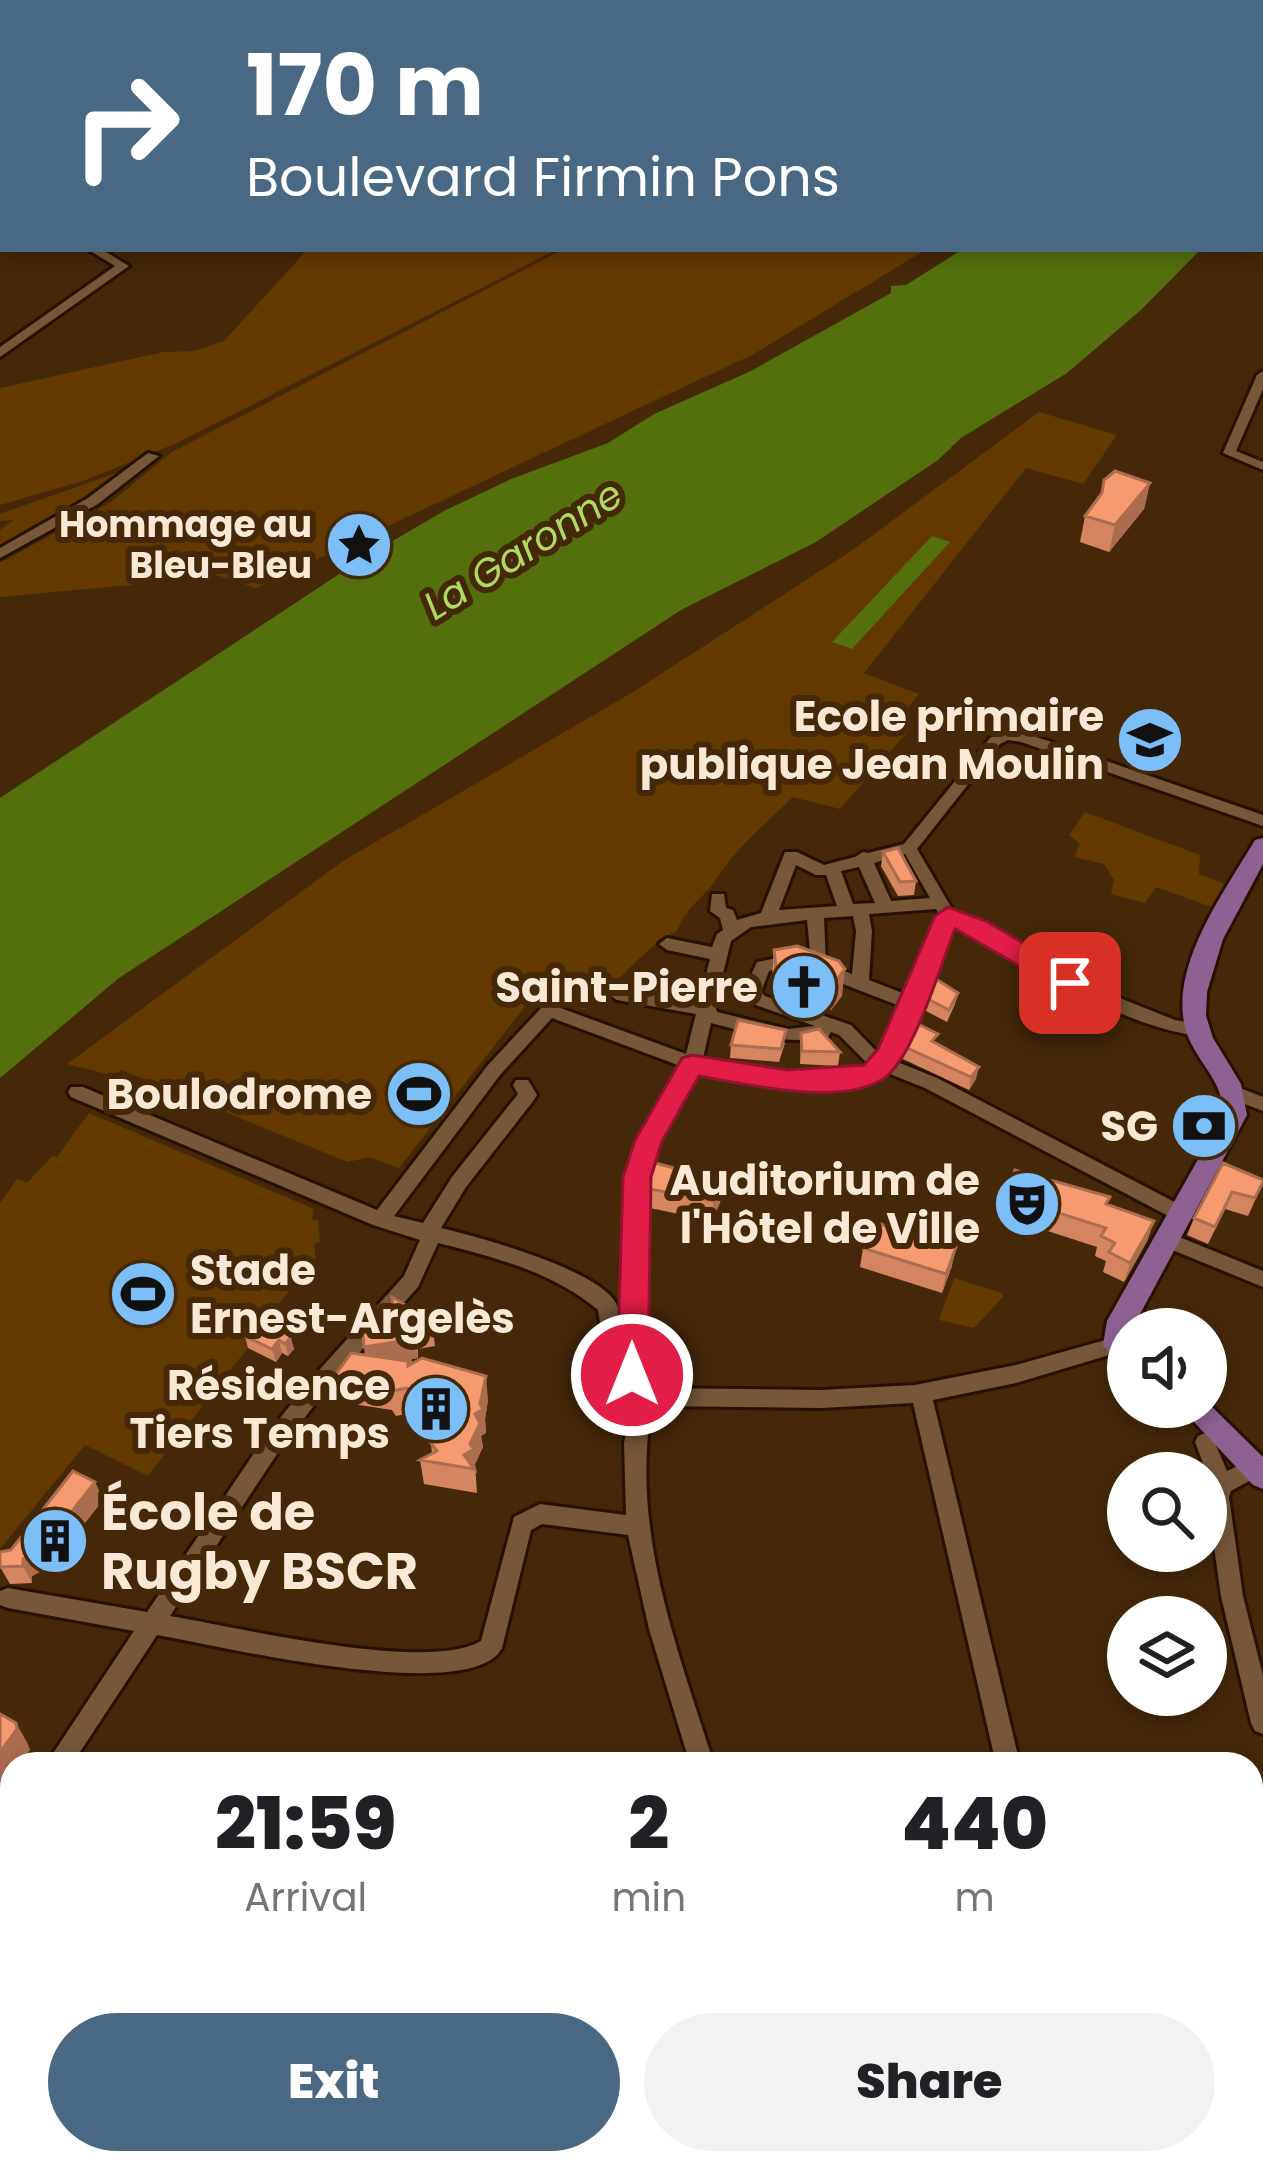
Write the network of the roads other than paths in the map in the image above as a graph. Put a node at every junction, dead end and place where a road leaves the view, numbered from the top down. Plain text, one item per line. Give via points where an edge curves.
1 (364, 0) edge
2 (399, 0) edge
3 (100, 252) edge
4 (0, 353) edge
5 (1263, 375) edge
6 (153, 456) dead end
7 (1263, 466) edge
8 (0, 554) edge
9 (1263, 821) edge
10 (1263, 845) edge
11 (909, 848) junction
12 (863, 857) junction
13 (831, 867) junction
14 (718, 898) dead end
15 (885, 907) junction
16 (854, 909) junction
17 (944, 910) junction
18 (815, 912) junction
19 (768, 917) junction
20 (731, 929) junction
21 (667, 944) dead end
22 (715, 961) junction
23 (818, 968) junction
24 (754, 982) junction
25 (860, 984) junction
26 (617, 994) dead end
27 (913, 1004) junction
28 (708, 1013) junction
29 (838, 1027) junction
30 (1197, 1030) junction
31 (885, 1062) junction
32 (692, 1065) junction
33 (522, 1084) dead end
34 (77, 1092) dead end
35 (1234, 1094) junction
36 (1263, 1104) edge
37 (1176, 1211) junction
38 (380, 1220) junction
39 (429, 1234) junction
40 (1167, 1240) junction
41 (1263, 1279) edge
42 (1128, 1308) edge
43 (1107, 1355) edge
44 (632, 1375) junction
45 (921, 1394) junction
46 (643, 1397) junction
47 (1215, 1428) edge
48 (1205, 1442) dead end
49 (1209, 1452) edge
50 (1259, 1472) edge
51 (1227, 1483) edge
52 (637, 1526) junction
53 (1227, 1566) edge
54 (8, 1598) dead end
55 (154, 1620) junction
56 (1263, 1723) edge
57 (66, 1752) edge
58 (699, 1752) edge
59 (1005, 1752) edge

1 - 2 highway
3 - 4 street via 123,266
5 - 7 street via 1229,453
6 - 8 street
9 - 11 street via 1006,735
10 - 30 main road via 1206,951
11 - 12 street
11 - 17 street
12 - 13 street
12 - 15 street
13 - 16 street
13 - 19 street via 814,869 790,856
14 - 20 street
15 - 16 street
15 - 17 street
16 - 18 street
16 - 25 street via 864,931
17 - 27 street
17 - 30 street via 1086,991
18 - 19 street
18 - 23 street
19 - 20 street
20 - 22 street
21 - 22 street
22 - 24 street
22 - 28 street
23 - 24 street via 772,962
23 - 25 street
24 - 29 street via 759,1000
25 - 27 street
26 - 28 street
27 - 31 street
28 - 29 street via 802,1036
28 - 32 street
29 - 31 street
30 - 35 main road
31 - 32 street via 848,1079 788,1080
31 - 37 street
32 - 38 street via 549,1010
32 - 44 street via 637,1177
33 - 39 street via 528,1095
34 - 38 street
35 - 36 street
35 - 37 main road via 1232,1124
37 - 40 main road
38 - 39 street
39 - 44 street via 534,1261 588,1290 607,1306 616,1361
39 - 55 street via 411,1281 284,1429
40 - 41 street
40 - 42 main road
43 - 45 street
44 - 46 street
45 - 46 street
45 - 59 street
46 - 52 street
47 - 50 main road
48 - 49 street
50 - 51 street
52 - 55 street via 529,1517 497,1634 483,1656 375,1662
52 - 58 street
53 - 56 street
54 - 55 street
55 - 57 street

